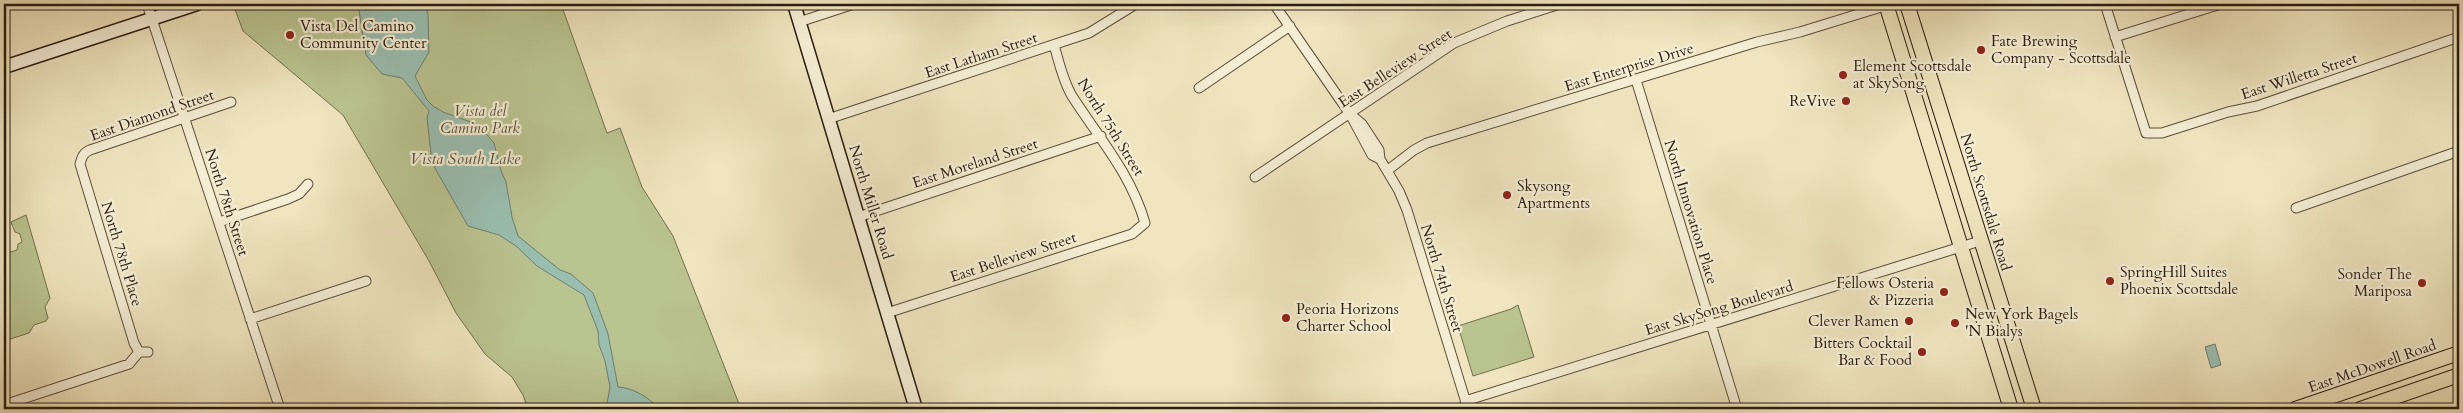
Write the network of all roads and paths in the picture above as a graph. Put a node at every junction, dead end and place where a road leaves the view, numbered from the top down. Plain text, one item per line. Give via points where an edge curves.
1 (147, 4) edge
2 (197, 4) edge
3 (794, 4) edge
4 (854, 4) edge
5 (1136, 4) edge
6 (1274, 4) edge
7 (1560, 4) edge
8 (1888, 4) edge
9 (1907, 4) edge
10 (2105, 4) edge
11 (2220, 4) edge
12 (152, 19) junction
13 (799, 22) junction
14 (1290, 26) junction
15 (2115, 37) junction
16 (2459, 37) edge
17 (1054, 45) junction
18 (4, 67) edge
19 (1636, 80) junction
20 (1199, 88) dead end
21 (231, 102) dead end
22 (1350, 114) junction
23 (184, 118) junction
24 (828, 119) junction
25 (1100, 136) junction
26 (2459, 151) edge
27 (83, 155) joint
28 (1388, 170) junction
29 (1255, 177) dead end
30 (308, 184) dead end
31 (2296, 208) dead end
32 (858, 217) junction
33 (219, 222) junction
34 (1145, 223) joint
35 (1980, 241) junction
36 (1960, 247) junction
37 (366, 281) dead end
38 (887, 313) junction
39 (250, 319) junction
40 (1711, 324) junction
41 (2459, 353) edge
42 (2459, 375) edge
43 (4, 405) edge
44 (1467, 405) edge
45 (280, 409) edge
46 (916, 409) edge
47 (1737, 409) edge
48 (2011, 409) edge
49 (2034, 409) edge
50 (2295, 409) edge
51 (2360, 409) edge

1 - 12 street, North 78th Street
2 - 12 street
3 - 13 street, North Miller Road
4 - 13 street
5 - 17 street, East Latham Street via 1089,32
6 - 14 street, North 74th Street
7 - 22 street, East Belleview Street via 1498,24 1454,43
8 - 19 street, East Enterprise Drive
8 - 36 main road
9 - 35 main road, North Scottsdale Road
10 - 15 street
11 - 15 street
12 - 18 street
12 - 23 street, North 78th Street
13 - 24 street, North Miller Road
14 - 20 street
14 - 22 street, North 74th Street
15 - 16 street, East Willetta Street via 2146,133 2162,133 2257,106
17 - 24 street, East Latham Street
17 - 25 street, North 75th Street via 1071,94
19 - 28 street, East Enterprise Drive via 1427,143
19 - 40 street, North Innovation Place
21 - 23 street, East Diamond Street
22 - 28 street, North 74th Street via 1362,124
22 - 29 street, East Belleview Street
23 - 27 street, East Diamond Street
23 - 33 street, North 78th Street
24 - 32 street, North Miller Road
25 - 32 street, East Moreland Street
25 - 34 street, North 75th Street via 1129,181
26 - 31 street
27 - 43 street, North 78th Place via 80,164 143,352 129,364
28 - 44 street, North 74th Street via 1410,219
30 - 33 street via 299,194 288,199
32 - 38 street, North Miller Road
33 - 39 street, North 78th Street
34 - 38 street, East Belleview Street via 1132,234
35 - 36 street, East SkySong Boulevard
35 - 49 main road, North Scottsdale Road
36 - 40 street, East SkySong Boulevard
36 - 48 main road
37 - 39 street
38 - 46 street, North Miller Road
39 - 45 street, North 78th Street
40 - 44 street, East SkySong Boulevard
40 - 47 street, North Innovation Place
41 - 50 main road, East McDowell Road
42 - 51 main road

